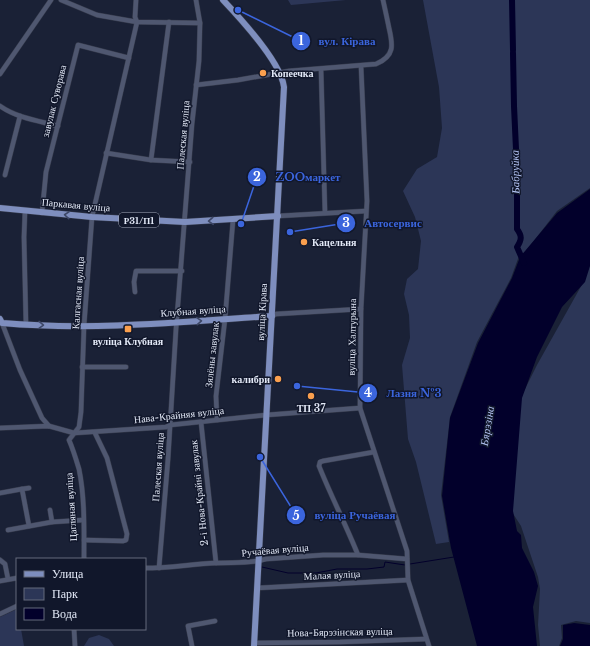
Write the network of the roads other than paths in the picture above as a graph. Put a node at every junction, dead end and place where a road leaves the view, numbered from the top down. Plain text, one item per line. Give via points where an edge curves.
1 (51, 0) edge
2 (61, 0) edge
3 (136, 0) edge
4 (196, 0) edge
5 (223, 0) edge
6 (383, 0) edge
7 (136, 22) junction
8 (169, 22) junction
9 (200, 23) junction
10 (129, 58) junction
11 (361, 66) junction
12 (321, 69) junction
13 (280, 73) junction
14 (0, 74) edge
15 (196, 85) junction
16 (0, 106) edge
17 (20, 116) junction
18 (58, 126) junction
19 (106, 153) junction
20 (151, 160) junction
21 (190, 162) junction
22 (5, 175) dead end
23 (0, 208) edge
24 (25, 211) junction
25 (366, 211) junction
26 (42, 213) junction
27 (325, 213) junction
28 (278, 216) junction
29 (92, 218) junction
30 (233, 220) junction
31 (185, 222) junction
32 (182, 271) junction
33 (134, 292) dead end
34 (361, 310) junction
35 (272, 316) junction
36 (225, 319) junction
37 (1, 321) edge
38 (177, 322) junction
39 (26, 325) junction
40 (84, 326) junction
41 (82, 367) junction
42 (126, 367) dead end
43 (360, 408) junction
44 (266, 415) junction
45 (217, 420) junction
46 (201, 422) junction
47 (170, 425) junction
48 (48, 426) junction
49 (0, 428) edge
50 (95, 432) junction
51 (74, 433) junction
52 (374, 452) junction
53 (29, 488) dead end
54 (22, 489) junction
55 (0, 493) edge
56 (50, 510) dead end
57 (83, 520) junction
58 (52, 522) junction
59 (29, 526) junction
60 (8, 530) dead end
61 (84, 540) junction
62 (358, 555) junction
63 (84, 558) edge
64 (0, 560) edge
65 (258, 561) junction
66 (216, 563) junction
67 (407, 563) junction
68 (146, 568) edge
69 (158, 568) junction
70 (16, 578) edge
71 (8, 579) junction
72 (408, 580) junction
73 (0, 581) edge
74 (257, 588) junction
75 (16, 606) edge
76 (0, 614) edge
77 (215, 621) dead end
78 (74, 630) edge
79 (426, 639) junction
80 (254, 644) edge
81 (74, 646) edge
82 (192, 646) edge
83 (429, 646) edge

1 - 14 street
2 - 7 street via 97,15
3 - 7 street, Калгасная вуліца
4 - 9 street, Палеская вуліца
5 - 13 main road, вуліца Кірава via 248,27
6 - 11 street via 392,45 383,61
7 - 8 street
7 - 10 street, Калгасная вуліца
8 - 9 street
8 - 20 street
9 - 15 street, Палеская вуліца
10 - 18 street, завулак Суворава via 78,45
10 - 19 street, Калгасная вуліца
11 - 12 street
11 - 25 street, вуліца Халтурына
12 - 13 street
12 - 27 street
13 - 15 street
13 - 28 main road, вуліца Кірава via 284,92
15 - 21 street, Палеская вуліца
16 - 17 street
17 - 18 street
17 - 22 street
18 - 26 street, завулак Суворава via 46,172
19 - 20 street
19 - 29 street, Калгасная вуліца
20 - 21 street
21 - 31 street, Палеская вуліца
23 - 24 main road, Паркавая вуліца / Р31/П1
24 - 26 main road, Паркавая вуліца / Р31/П1
24 - 39 street
25 - 27 street, Паркавая вуліца
25 - 34 street, вуліца Халтурына
29 -> 26 main road, Паркавая вуліца / Р31/П1
27 - 28 street, Паркавая вуліца
28 - 30 main road, Паркавая вуліца / Р31/П1
28 - 35 main road, вуліца Кірава
29 - 31 main road, Паркавая вуліца / Р31/П1
29 - 40 street, Калгасная вуліца
30 -> 31 main road, Паркавая вуліца / Р31/П1
30 - 36 street, Зялёны завулак
31 - 32 street, Палеская вуліца
32 - 33 street via 136,271
32 - 38 street, Палеская вуліца
34 - 35 street, Клубная вуліца
34 - 43 street, вуліца Халтурына
35 - 36 main road, Клубная вуліца
35 - 44 main road, вуліца Кірава
38 -> 36 main road, Клубная вуліца
36 - 45 street, Зялёны завулак via 216,396
37 - 39 main road, Клубная вуліца
37 - 48 street via 20,370
38 - 40 main road, Клубная вуліца
38 - 47 street, Палеская вуліца
39 -> 40 main road, Клубная вуліца
40 - 41 street, Калгасная вуліца
41 - 42 street
41 - 51 street, Калгасная вуліца via 80,420 79,427
43 - 44 street, Нава-Крайняя вуліца
43 - 52 street, вуліца Халтурына
44 - 45 street, Нава-Крайняя вуліца
44 - 65 main road, вуліца Кірава
45 - 46 street, Нава-Крайняя вуліца
46 - 47 street, Нава-Крайняя вуліца
46 - 66 street, 2-і Нова-Крайні завулак
47 - 50 street, Нава-Крайняя вуліца
47 - 69 street, Палеская вуліца
48 - 49 street, Нава-Крайняя вуліца
48 - 51 street, Нава-Крайняя вуліца
50 - 51 street, Нава-Крайняя вуліца
50 - 61 street via 107,458 127,534 126,540 123,541
51 - 57 street, Цагляная вуліца via 69,440 79,470
52 - 62 street via 323,461 319,466
52 - 67 street, вуліца Халтурына via 407,551
53 - 54 street
54 - 55 street
54 - 59 street
56 - 58 street
57 - 58 street
57 - 61 street, Цагляная вуліца
58 - 59 street
59 - 60 street
61 - 63 street, Цагляная вуліца
62 - 65 street, Ручаёвая вуліца via 323,555
62 - 67 street, Ручаёвая вуліца
64 - 71 street via 5,564
65 - 66 street, Ручаёвая вуліца
65 - 74 main road, вуліца Кірава
66 - 69 street, Ручаёвая вуліца
67 - 72 street, вуліца Халтурына
68 - 69 street, Ручаёвая вуліца
70 - 71 street
71 - 73 street
72 - 74 street, Малая вуліца
72 - 79 street, вуліца Халтурына
74 - 80 main road, вуліца Кірава
75 - 76 street
77 - 82 street via 188,626
78 - 81 street
79 - 80 street, Нова-Бярэзінская вуліца
79 - 83 street, вуліца Халтурына

